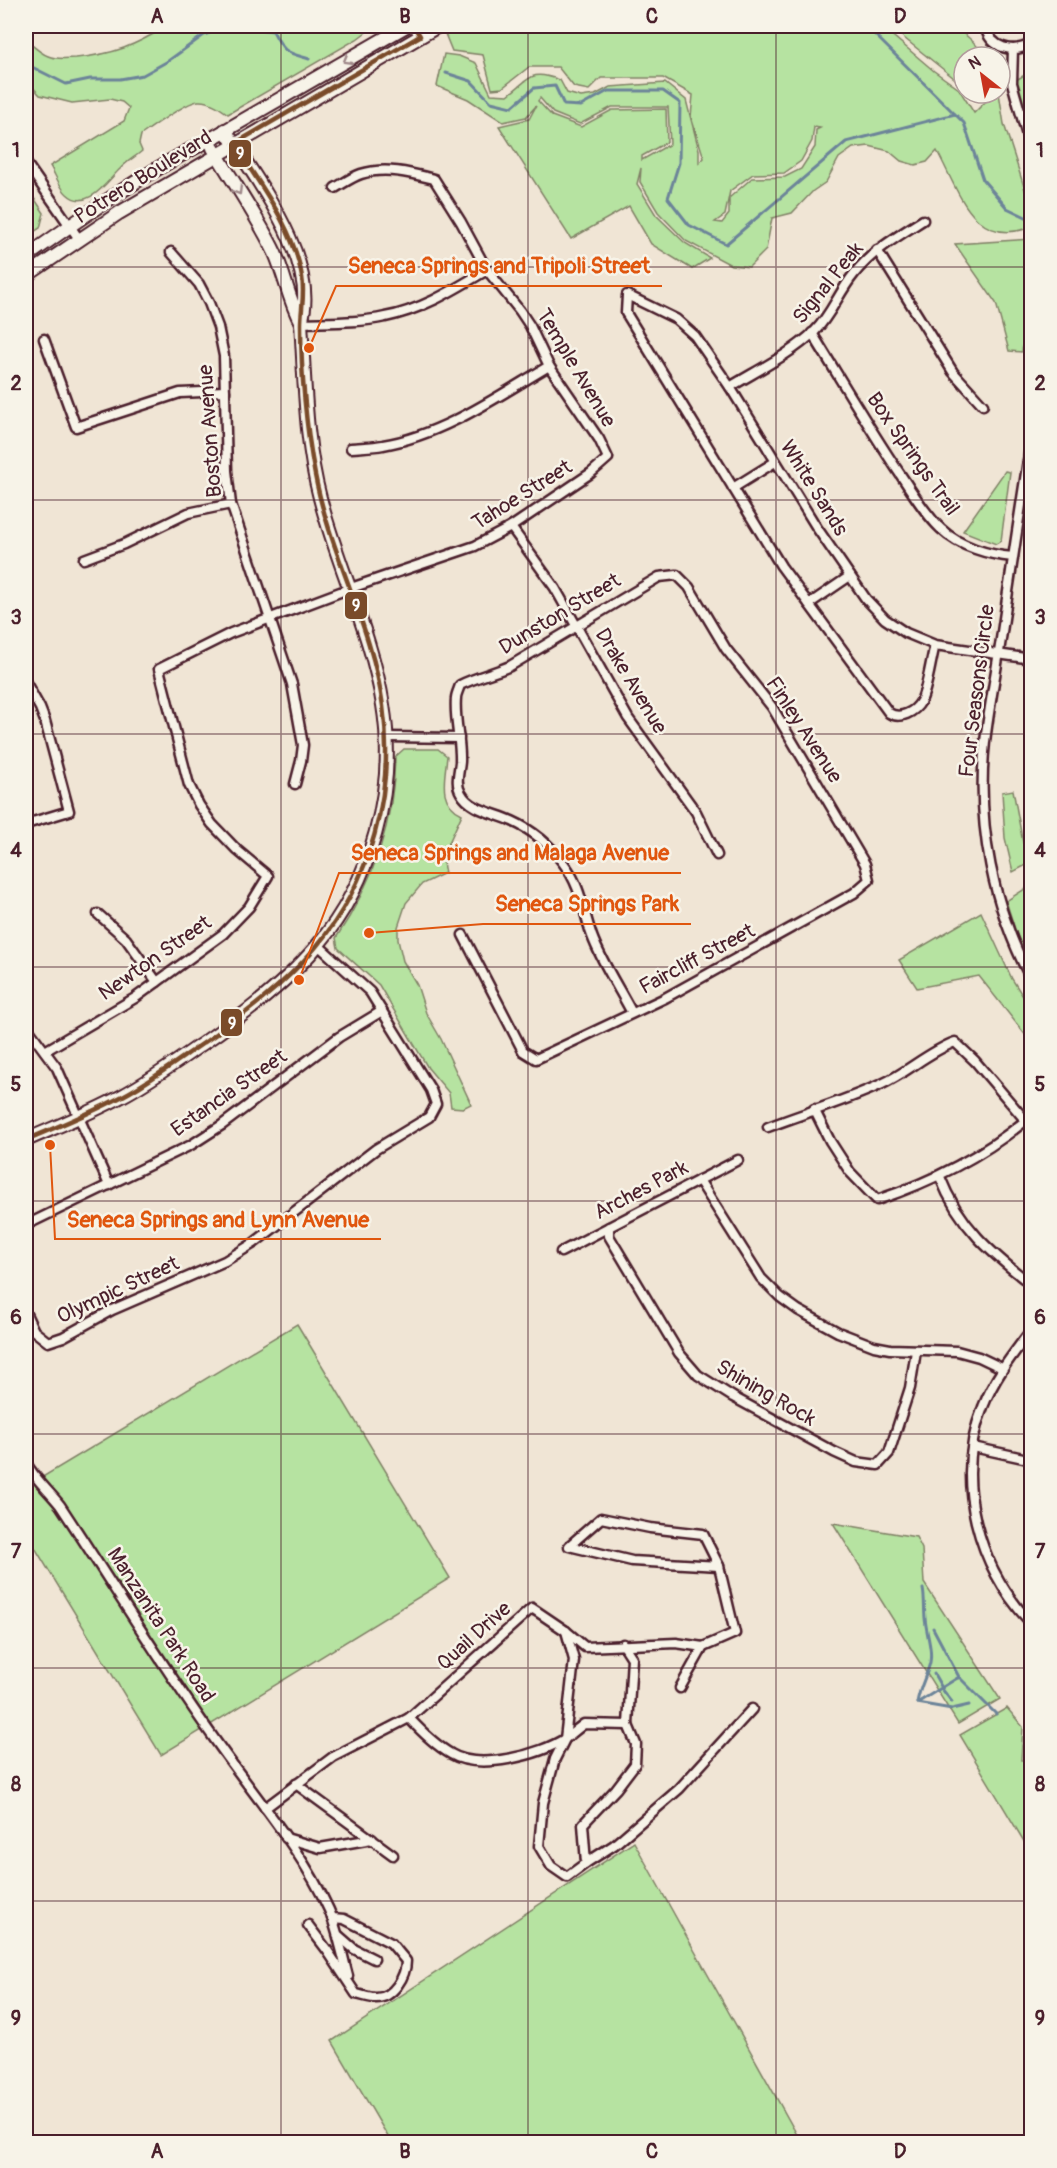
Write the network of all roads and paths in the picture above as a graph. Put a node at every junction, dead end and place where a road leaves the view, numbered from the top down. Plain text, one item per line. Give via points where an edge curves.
1 (438, 26) edge
2 (985, 26) edge
3 (399, 27) edge
4 (417, 31) edge
5 (1032, 43) edge
6 (406, 45) junction
7 (1013, 49) junction
8 (225, 130) junction
9 (208, 140) junction
10 (234, 144) junction
11 (1032, 153) edge
12 (217, 155) junction
13 (26, 163) edge
14 (335, 188) dead end
15 (923, 220) dead end
16 (70, 226) junction
17 (79, 239) junction
18 (877, 250) junction
19 (171, 252) dead end
20 (26, 256) edge
21 (487, 270) junction
22 (26, 276) edge
23 (301, 323) junction
24 (812, 333) junction
25 (44, 339) dead end
26 (549, 366) junction
27 (730, 387) junction
28 (225, 391) junction
29 (983, 405) dead end
30 (1032, 435) edge
31 (351, 448) dead end
32 (608, 458) joint
33 (776, 462) junction
34 (733, 488) junction
35 (231, 504) junction
36 (511, 527) junction
37 (1013, 557) junction
38 (84, 559) dead end
39 (677, 574) joint
40 (850, 576) junction
41 (348, 589) junction
42 (809, 604) junction
43 (269, 618) junction
44 (577, 625) junction
45 (935, 645) junction
46 (999, 656) junction
47 (1032, 659) edge
48 (26, 686) edge
49 (387, 737) junction
50 (459, 738) junction
51 (295, 784) dead end
52 (26, 824) edge
53 (717, 855) dead end
54 (268, 876) joint
55 (869, 880) joint
56 (98, 915) dead end
57 (463, 935) dead end
58 (318, 945) junction
59 (1032, 981) edge
60 (157, 982) junction
61 (382, 1011) junction
62 (632, 1013) junction
63 (26, 1026) edge
64 (45, 1052) junction
65 (814, 1109) junction
66 (78, 1117) junction
67 (1028, 1125) edge
68 (768, 1127) dead end
69 (26, 1140) edge
70 (738, 1160) dead end
71 (940, 1177) junction
72 (699, 1180) junction
73 (110, 1185) junction
74 (26, 1226) edge
75 (609, 1227) junction
76 (561, 1252) dead end
77 (1032, 1285) edge
78 (26, 1314) edge
79 (1032, 1329) edge
80 (916, 1351) junction
81 (1002, 1368) junction
82 (973, 1447) junction
83 (1032, 1460) edge
84 (26, 1463) edge
85 (718, 1566) junction
86 (1032, 1624) edge
87 (566, 1630) junction
88 (623, 1644) junction
89 (703, 1647) junction
90 (680, 1688) dead end
91 (752, 1709) dead end
92 (409, 1718) junction
93 (628, 1725) junction
94 (565, 1739) junction
95 (296, 1784) junction
96 (266, 1808) junction
97 (286, 1838) junction
98 (372, 1839) junction
99 (393, 1855) dead end
100 (586, 1863) junction
101 (332, 1918) junction
102 (308, 1925) dead end
103 (338, 1935) junction
104 (374, 1959) dead end
105 (348, 1976) dead end

1 - 4 street, Potrero Boulevard
2 - 7 street via 997,44
3 - 6 street
3 -> 8 street, Potrero Boulevard
4 - 6 street, Potrero Boulevard
5 - 7 street
6 - 10 street, Potrero Boulevard
7 - 11 street via 1012,83
8 - 9 street, Potrero Boulevard
8 - 10 street
9 - 12 street
9 - 16 street, Potrero Boulevard via 123,189
10 - 12 street, Potrero Boulevard
10 - 23 street via 277,213 297,259 303,293
12 - 17 street, Potrero Boulevard
12 -> 23 street via 274,252
13 - 16 street
14 - 21 street, Temple Avenue via 361,174 375,172 413,173 434,179
15 - 18 street, Signal Peak
16 - 17 street
16 - 20 street, Potrero Boulevard
17 - 22 street, Potrero Boulevard
18 - 24 street, Signal Peak via 854,274
18 - 29 street via 953,372
19 - 28 street, Boston Avenue via 191,273 209,303 224,356
21 - 23 street via 433,301 385,317
21 - 26 street, Temple Avenue via 520,311
23 - 41 street via 310,454 328,531
24 - 27 street, Signal Peak
24 - 37 street, Box Springs Trail via 929,516 958,541 996,556
25 - 28 street via 76,427 180,393
26 - 31 street via 436,428 384,445
26 - 32 street, Temple Avenue
27 - 33 street, White Sands
27 - 34 street, White Sands via 686,327 627,295 626,313
28 - 35 street, Boston Avenue
30 - 37 street, Four Seasons Circle
32 - 36 street, Tahoe Street
33 - 34 street
33 - 40 street, White Sands
34 - 42 street
35 - 38 street via 188,513
35 - 43 street, Boston Avenue
36 - 41 street, Tahoe Street via 475,546
36 - 44 street, Drake Avenue
37 - 46 street, Four Seasons Circle
39 - 44 street, Dunston Street via 659,577
39 - 55 street, Finley Avenue via 689,586 726,649 772,707 865,864
40 - 42 street
40 - 45 street, White Sands via 885,619
41 - 43 street, Tahoe Street
41 - 49 street via 379,683
42 - 45 street via 884,708 894,716 903,716 922,700
43 - 51 street, Boston Avenue via 292,684 300,723 303,745
43 - 54 street, Tahoe Street via 159,669 189,784 199,805 237,850
44 - 50 street, Dunston Street via 510,666 460,685 456,697
44 - 53 street, Drake Avenue via 628,718 696,812
45 - 46 street, White Sands
46 - 47 street, White Sands
46 - 59 street, Four Seasons Circle via 982,776 985,834 1005,921
48 - 52 street via 45,721 69,811
49 - 50 street
49 - 58 street via 384,792 376,830 346,903
50 - 62 street via 457,783 461,794 474,806 529,831 564,864 580,893 601,956
54 - 60 street, Newton Street via 249,907 223,934
55 - 62 street, Faircliff Street via 854,893 723,968
56 - 60 street via 126,939
57 - 62 street, Faircliff Street via 523,1051 536,1059
58 - 61 street via 355,976
58 - 66 street via 271,992 219,1033 122,1096
60 - 64 street, Newton Street
61 - 73 street, Estancia Street via 311,1056 222,1125 173,1155
61 - 78 street, Olympic Street via 431,1090 436,1104 429,1117 376,1149 225,1261 48,1342 34,1331
63 - 64 street
64 - 66 street via 57,1068
65 - 67 street via 882,1084 938,1048 955,1042
65 - 68 street
65 - 71 street via 850,1172 877,1200
66 - 69 street
66 - 73 street
67 - 71 street
70 - 72 street, Arches Park
71 - 77 street via 948,1197 977,1239
72 - 75 street, Arches Park
72 - 80 street via 761,1278 780,1297 858,1341
73 - 74 street, Estancia Street
75 - 76 street, Arches Park
75 - 80 street, Shining Rock via 609,1236 665,1332 698,1375 856,1462 878,1465 889,1453 910,1388
79 - 81 street
80 - 81 street via 957,1351
81 - 82 street via 983,1407
82 - 83 street
82 - 86 street via 972,1506 983,1546 1011,1601
84 - 96 street, Manzanita Park Road via 60,1505 212,1736
85 - 85 street via 703,1534 601,1518 569,1546 632,1561
85 - 89 street via 735,1633
87 - 88 street via 585,1647
87 - 92 street, Quail Drive via 532,1608
87 - 94 street via 574,1660
88 - 89 street
88 - 93 street via 632,1658
89 - 90 street
91 - 100 street via 679,1789 614,1845
92 - 94 street via 452,1756 485,1763 534,1753
92 - 95 street via 333,1757
93 - 94 street via 584,1724
93 - 100 street via 636,1744 635,1764 583,1824
94 - 100 street via 543,1803 539,1846 551,1866 567,1877
95 - 96 street
95 - 98 street
96 - 97 street, Manzanita Park Road
97 - 98 street via 320,1848
97 - 101 street, Manzanita Park Road
98 - 99 street
101 - 102 street via 344,1919 391,1943 406,1961 406,1972 386,1996 377,1999 356,1994
101 - 103 street, Manzanita Park Road
103 - 104 street
103 - 105 street, Manzanita Park Road

